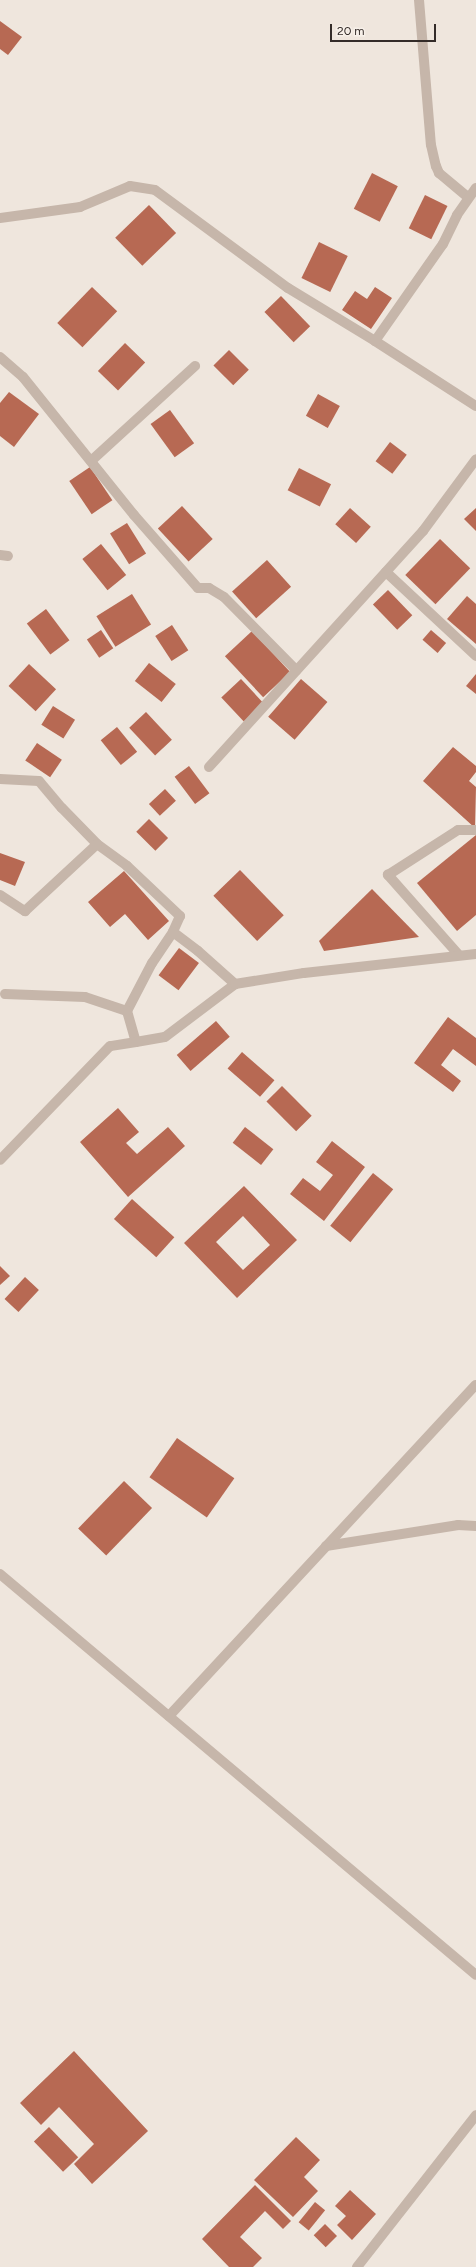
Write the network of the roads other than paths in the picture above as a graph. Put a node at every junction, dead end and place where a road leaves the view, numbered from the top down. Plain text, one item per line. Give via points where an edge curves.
1 (419, 0) edge
2 (476, 188) edge
3 (468, 197) junction
4 (0, 218) edge
5 (375, 341) junction
6 (0, 357) edge
7 (195, 366) dead end
8 (476, 406) edge
9 (476, 459) edge
10 (91, 461) junction
11 (386, 572) junction
12 (476, 656) edge
13 (296, 670) junction
14 (209, 767) dead end
15 (0, 779) edge
16 (476, 830) edge
17 (97, 844) junction
18 (0, 895) edge
19 (174, 932) junction
20 (458, 954) junction
21 (476, 954) edge
22 (235, 984) junction
23 (5, 994) dead end
24 (127, 1011) junction
25 (136, 1042) junction
26 (0, 1160) edge
27 (476, 1385) edge
28 (476, 1526) edge
29 (326, 1546) junction
30 (0, 1574) edge
31 (169, 1716) junction
32 (476, 1975) edge
33 (476, 2116) edge
34 (357, 2267) edge

1 - 3 street via 431,145 436,166 439,173
2 - 3 street
3 - 5 street via 443,244
4 - 5 street via 80,207 130,186 155,190 288,288
5 - 8 street
6 - 10 street via 23,377
7 - 10 street
9 - 11 street via 423,531
10 - 13 street via 198,588 209,588 224,597
11 - 12 street
11 - 13 street
13 - 14 street
15 - 17 street via 39,781
16 - 20 street via 458,830 388,875
17 - 18 street via 25,910
17 - 19 street via 127,866 180,916
19 - 22 street
19 - 24 street via 152,963
20 - 21 street
20 - 22 street
22 - 25 street via 165,1037
23 - 24 street via 85,997
24 - 25 street
25 - 26 street via 110,1046
27 - 29 street
28 - 29 street via 458,1525
29 - 31 street
30 - 31 street
31 - 32 street
33 - 34 street

